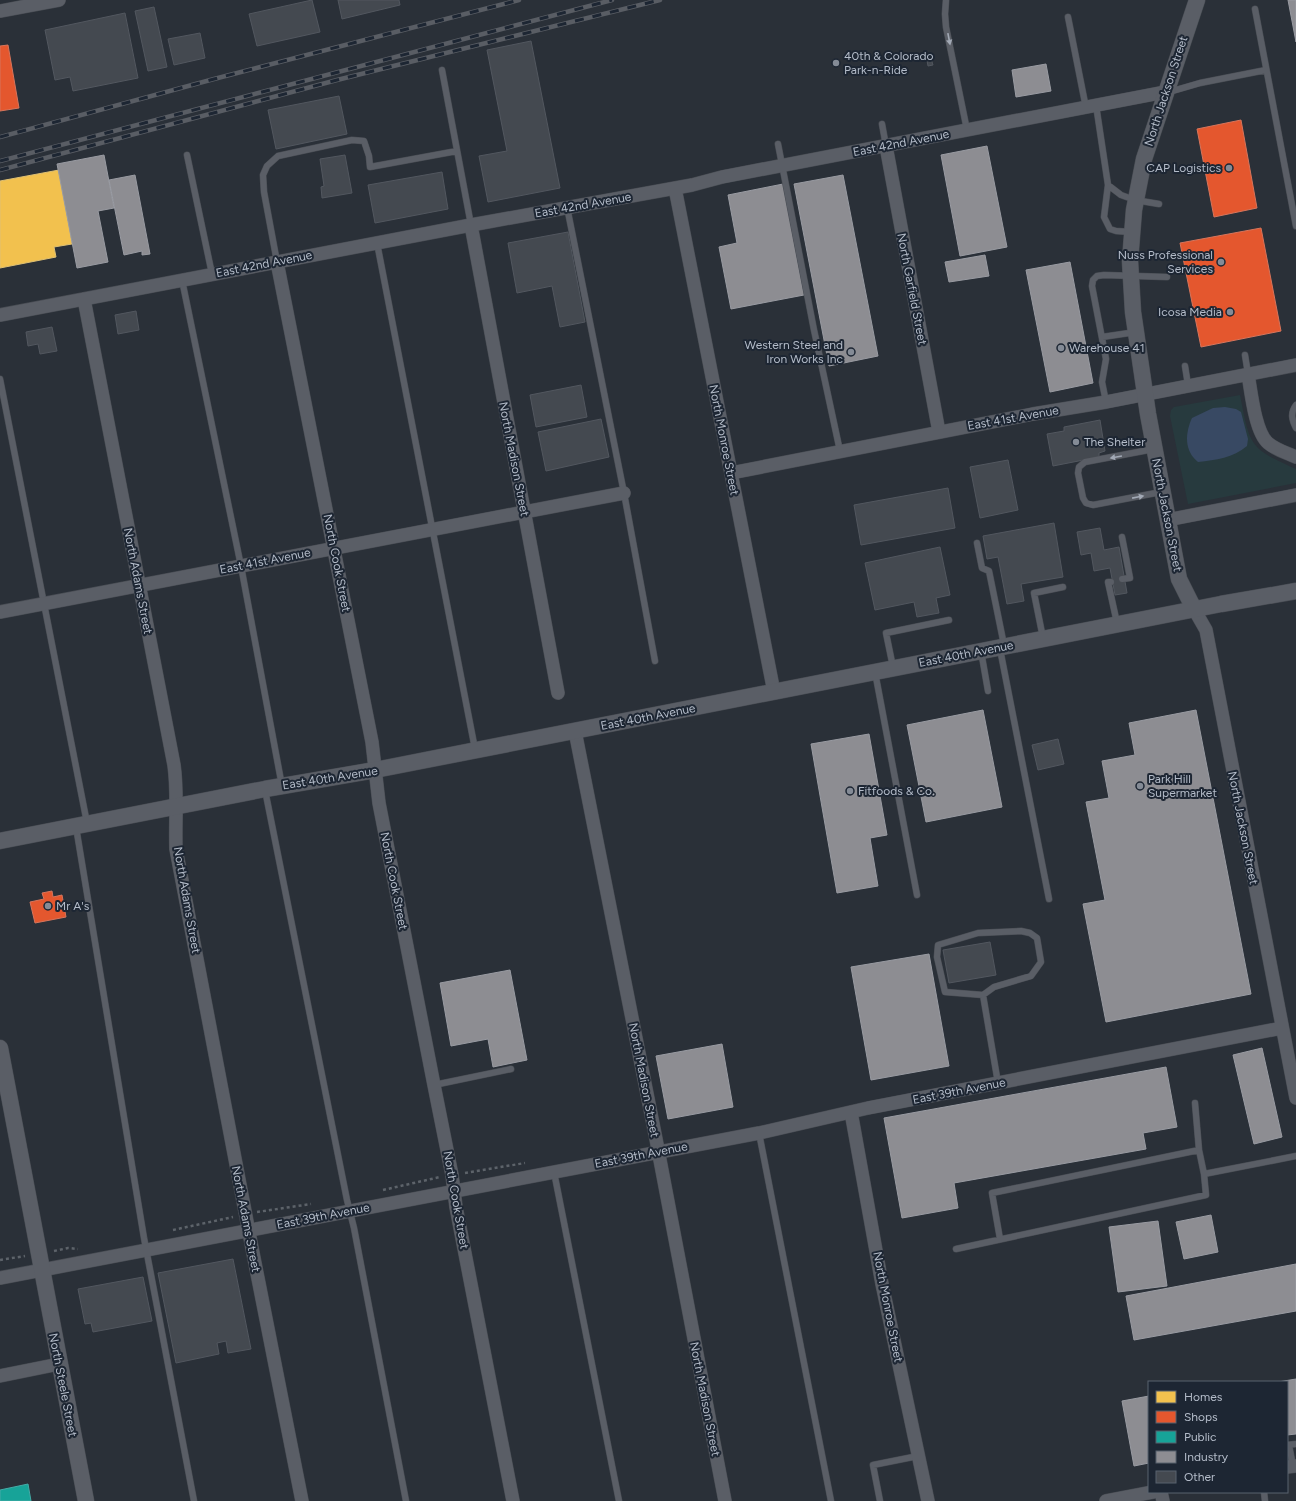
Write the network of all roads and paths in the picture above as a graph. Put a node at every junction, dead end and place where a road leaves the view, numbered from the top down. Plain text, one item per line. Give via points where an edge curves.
1 (59, 0) edge
2 (946, 0) edge
3 (1197, 0) edge
4 (27, 3) edge
5 (1255, 10) dead end
6 (0, 11) edge
7 (1068, 17) dead end
8 (442, 70) dead end
9 (1266, 70) junction
10 (1165, 92) junction
11 (1091, 107) junction
12 (882, 124) dead end
13 (967, 130) junction
14 (778, 144) dead end
15 (886, 146) junction
16 (457, 151) junction
17 (187, 155) dead end
18 (783, 166) junction
19 (1108, 185) junction
20 (675, 188) junction
21 (1135, 200) junction
22 (1159, 204) dead end
23 (566, 207) junction
24 (471, 225) junction
25 (1296, 226) edge
26 (1131, 232) junction
27 (377, 243) junction
28 (276, 262) junction
29 (212, 274) junction
30 (1130, 276) junction
31 (1167, 277) dead end
32 (182, 280) junction
33 (84, 299) junction
34 (0, 315) edge
35 (1136, 332) junction
36 (1102, 337) junction
37 (1245, 356) dead end
38 (1296, 365) edge
39 (1185, 366) dead end
40 (1248, 374) junction
41 (0, 379) edge
42 (1188, 385) junction
43 (1145, 393) junction
44 (1106, 402) junction
45 (1296, 405) edge
46 (1296, 428) edge
47 (939, 432) junction
48 (1154, 449) junction
49 (840, 451) junction
50 (1296, 457) edge
51 (731, 473) junction
52 (1162, 492) junction
53 (624, 493) junction
54 (1296, 495) edge
55 (524, 512) junction
56 (1167, 520) junction
57 (433, 529) junction
58 (1122, 537) dead end
59 (977, 543) dead end
60 (334, 548) junction
61 (241, 566) junction
62 (1122, 579) dead end
63 (1111, 582) dead end
64 (139, 585) junction
65 (1063, 587) dead end
66 (1296, 591) edge
67 (44, 603) junction
68 (1194, 609) junction
69 (0, 612) edge
70 (949, 620) dead end
71 (1117, 624) junction
72 (1043, 639) junction
73 (1002, 647) junction
74 (981, 651) junction
75 (655, 661) dead end
76 (893, 668) junction
77 (875, 672) junction
78 (988, 691) dead end
79 (774, 692) junction
80 (558, 693) dead end
81 (575, 731) junction
82 (476, 751) junction
83 (375, 770) junction
84 (282, 786) junction
85 (265, 788) junction
86 (176, 806) junction
87 (82, 824) junction
88 (0, 841) edge
89 (917, 895) dead end
90 (1049, 899) dead end
91 (983, 996) junction
92 (1282, 1028) junction
93 (0, 1048) edge
94 (511, 1069) dead end
95 (998, 1083) junction
96 (434, 1085) junction
97 (1296, 1098) edge
98 (1195, 1103) dead end
99 (851, 1112) junction
100 (760, 1133) junction
101 (1199, 1150) junction
102 (658, 1152) junction
103 (1296, 1156) edge
104 (554, 1172) junction
105 (1204, 1174) junction
106 (454, 1191) junction
107 (350, 1211) junction
108 (248, 1230) junction
109 (1000, 1239) junction
110 (146, 1249) junction
111 (956, 1249) dead end
112 (31, 1255) junction
113 (0, 1260) edge
114 (42, 1270) junction
115 (0, 1278) edge
116 (59, 1364) junction
117 (0, 1376) edge
118 (1296, 1444) edge
119 (1288, 1445) edge
120 (918, 1456) junction
121 (1292, 1467) edge
122 (1148, 1493) edge
123 (86, 1501) edge
124 (194, 1501) edge
125 (302, 1501) edge
126 (406, 1501) edge
127 (513, 1501) edge
128 (619, 1501) edge
129 (725, 1501) edge
130 (831, 1501) edge
131 (880, 1501) edge
132 (928, 1501) edge
133 (1106, 1501) edge

1 - 4 street
2 -> 13 lane via 946,23
3 - 10 street, North Jackson Street
4 - 6 street
5 - 9 lane
7 - 11 lane
8 - 16 lane
9 - 10 lane
9 - 25 lane
10 - 11 street, East 42nd Avenue
10 - 21 street, North Jackson Street via 1149,141
11 - 13 street, East 42nd Avenue
11 - 19 lane
12 - 15 lane
13 - 15 street, East 42nd Avenue
14 - 18 lane
15 - 18 street, East 42nd Avenue
15 - 47 street, North Garfield Street
16 - 24 lane
16 - 28 lane via 370,168 364,141 352,140 278,156 267,166 263,176
17 - 29 lane
18 - 20 street, East 42nd Avenue
18 - 49 lane
19 - 21 lane via 1121,195
19 - 26 lane via 1104,217 1106,224 1110,229
20 - 23 street, East 42nd Avenue
20 - 51 street, North Monroe Street
21 - 22 lane
21 - 26 street, North Jackson Street
23 - 24 street, East 42nd Avenue
23 - 53 lane
24 - 27 street, East 42nd Avenue
24 - 55 street, North Madison Street
26 - 30 street, North Jackson Street
27 - 28 street, East 42nd Avenue
27 - 57 lane
28 - 29 street, East 42nd Avenue
28 - 60 street, North Cook Street
29 - 32 street, East 42nd Avenue
30 - 31 lane
30 - 35 street, North Jackson Street
30 - 36 lane via 1104,275 1093,280
32 - 33 street, East 42nd Avenue
32 - 61 lane
33 - 34 street, East 42nd Avenue
33 - 64 street, North Adams Street
35 - 36 lane
35 - 43 street, North Jackson Street
36 - 44 lane via 1106,359 1102,382
37 - 40 lane
38 - 40 street, East 41st Avenue
39 - 42 lane
40 - 42 street, East 41st Avenue
40 - 50 street via 1263,438 1275,448
41 - 67 lane
42 - 43 street, East 41st Avenue
43 - 44 street, East 41st Avenue
43 - 48 street, North Jackson Street
44 - 47 street, East 41st Avenue
45 - 46 lane via 1291,417
47 - 49 street, East 41st Avenue
48 - 52 street, North Jackson Street
48 -> 52 lane via 1085,462 1079,467 1078,473 1082,498 1086,503 1093,505
49 - 51 street, East 41st Avenue
51 - 79 street, North Monroe Street
52 - 56 street, North Jackson Street
53 - 55 street, East 41st Avenue
53 - 75 lane
54 - 56 street
55 - 57 street, East 41st Avenue
55 - 80 street, North Madison Street
56 - 68 street, North Jackson Street via 1179,579
57 - 60 street, East 41st Avenue
57 - 82 lane
58 - 62 lane via 1130,578
59 - 73 lane via 982,568 990,571
60 - 61 street, East 41st Avenue
60 - 83 street, North Cook Street via 372,742
61 - 64 street, East 41st Avenue
61 - 84 lane
63 - 71 lane via 1108,582
64 - 67 street, East 41st Avenue
64 - 86 street, North Adams Street via 174,765
65 - 72 lane via 1034,593
66 - 68 street, East 40th Avenue
67 - 69 street, East 41st Avenue
67 - 87 lane
68 - 71 street, East 40th Avenue
68 - 92 street, North Jackson Street via 1206,630
70 - 76 lane via 886,633
71 - 72 street, East 40th Avenue
72 - 73 street, East 40th Avenue
73 - 74 street, East 40th Avenue
73 - 90 lane
74 - 76 street, East 40th Avenue
74 - 78 lane
76 - 77 street, East 40th Avenue
77 - 79 street, East 40th Avenue
77 - 89 lane
79 - 81 street, East 40th Avenue
81 - 82 street, East 40th Avenue
81 - 102 street, North Madison Street
82 - 83 street, East 40th Avenue
83 - 84 street, East 40th Avenue
83 - 96 street, North Cook Street via 379,803
84 - 85 street, East 40th Avenue
85 - 86 street, East 40th Avenue
85 - 107 lane
86 - 87 street, East 40th Avenue
86 - 108 street, North Adams Street via 176,848
87 - 88 street, East 40th Avenue
87 - 110 lane
91 - 91 lane via 994,987 1031,976 1041,962 1037,938 1021,930 978,933 938,945 937,957 945,992
91 - 95 lane
92 - 95 street, East 39th Avenue
92 - 97 street, North Jackson Street
93 - 112 street
94 - 96 lane
95 - 99 street, East 39th Avenue
96 - 106 street, North Cook Street
98 - 101 lane
99 - 100 street, East 39th Avenue
99 - 120 street, North Monroe Street via 882,1284
100 - 102 street, East 39th Avenue
100 - 130 lane
101 - 105 lane
101 - 109 lane via 992,1193
102 - 104 street, East 39th Avenue
102 - 129 street, North Madison Street
103 - 105 lane
104 - 106 street, East 39th Avenue
104 - 128 lane
105 - 109 lane via 1206,1195
106 - 107 street, East 39th Avenue
106 - 127 street, North Cook Street
107 - 108 street, East 39th Avenue
107 - 126 lane
108 - 110 street, East 39th Avenue
108 - 125 street, North Adams Street
109 - 111 lane
110 - 114 street, East 39th Avenue
110 - 124 lane
112 - 113 path
112 - 114 street, North Steele Street
114 - 115 street, East 39th Avenue
114 - 116 street, North Steele Street
116 - 117 street
116 - 123 street, North Steele Street
118 - 119 lane
119 - 121 lane
120 - 131 lane via 873,1465
120 - 132 street, North Monroe Street
122 - 133 street

